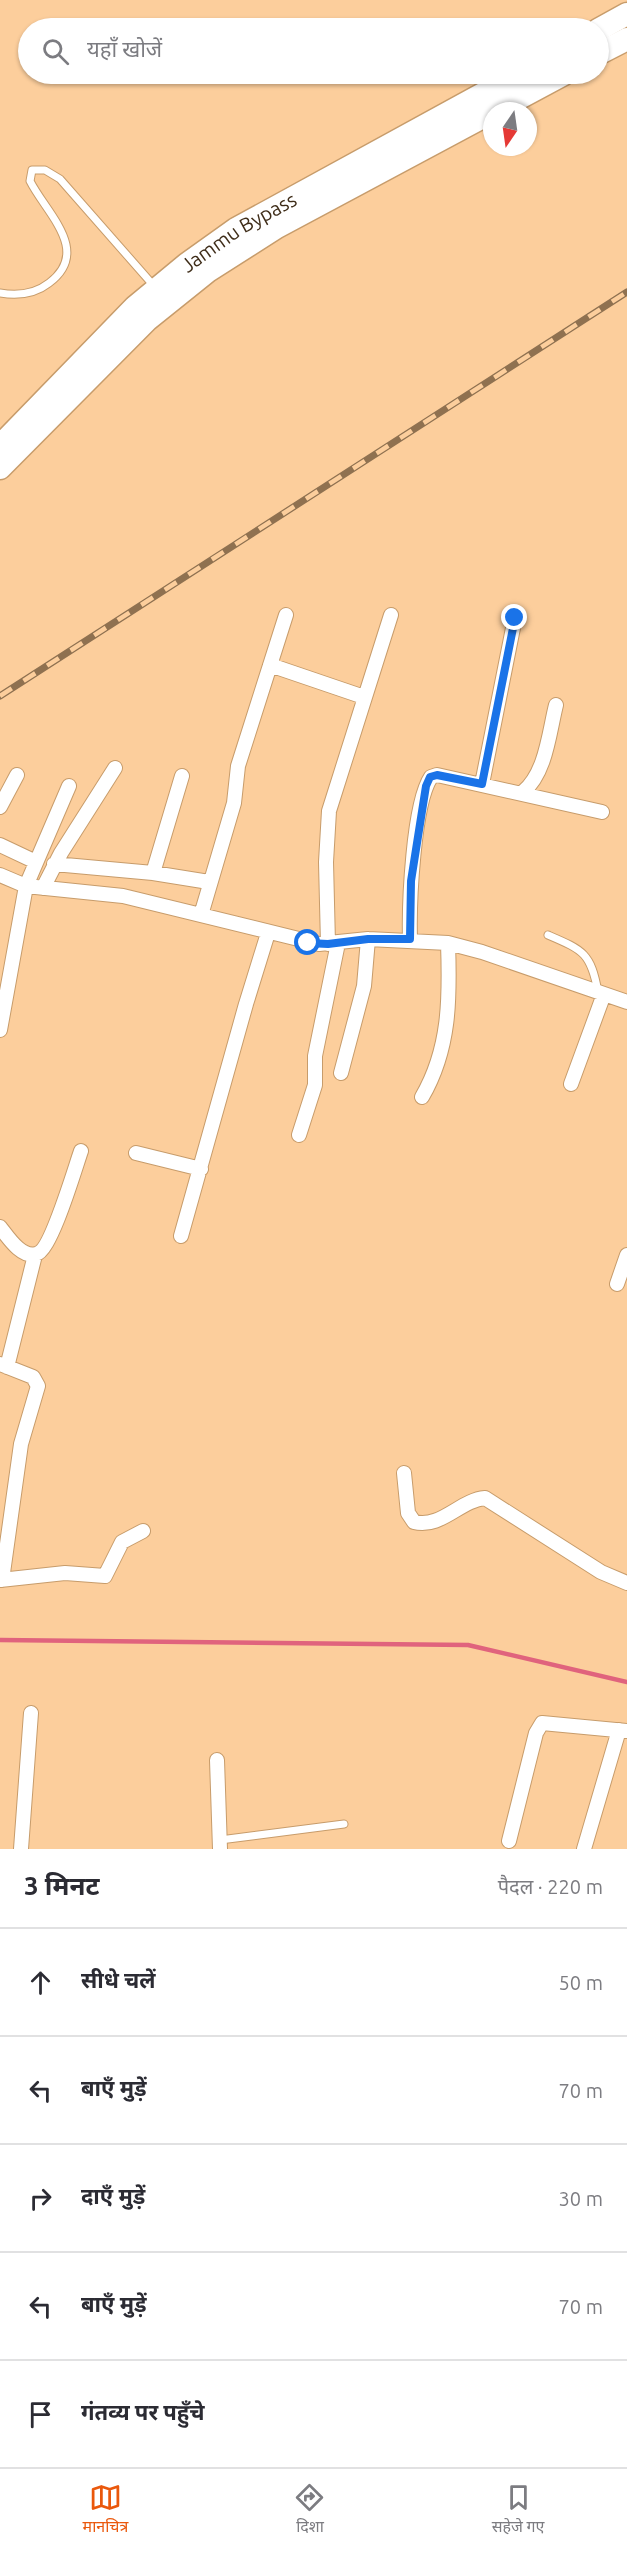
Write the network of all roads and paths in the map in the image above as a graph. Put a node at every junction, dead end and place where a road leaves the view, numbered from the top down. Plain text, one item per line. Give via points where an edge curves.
1 (627, 14) edge
2 (609, 24) edge
3 (627, 39) edge
4 (609, 48) edge
5 (501, 84) edge
6 (545, 84) edge
7 (512, 102) edge
8 (483, 117) edge
9 (0, 293) edge
10 (162, 295) junction
11 (0, 446) edge
12 (0, 468) edge
13 (286, 615) dead end
14 (391, 615) dead end
15 (515, 618) dead end
16 (270, 665) junction
17 (364, 697) junction
18 (556, 705) dead end
19 (115, 768) dead end
20 (17, 775) dead end
21 (182, 776) dead end
22 (482, 784) junction
23 (69, 786) dead end
24 (524, 792) junction
25 (0, 807) edge
26 (602, 812) dead end
27 (0, 845) edge
28 (31, 873) junction
29 (153, 873) junction
30 (0, 875) edge
31 (49, 875) junction
32 (208, 885) junction
33 (202, 909) junction
34 (268, 933) junction
35 (410, 934) junction
36 (548, 935) dead end
37 (331, 938) junction
38 (368, 939) junction
39 (448, 943) junction
40 (601, 993) junction
41 (627, 1002) edge
42 (0, 1030) edge
43 (341, 1073) dead end
44 (571, 1084) dead end
45 (422, 1098) dead end
46 (300, 1135) dead end
47 (81, 1151) dead end
48 (136, 1153) dead end
49 (201, 1169) junction
50 (0, 1227) edge
51 (181, 1236) dead end
52 (35, 1255) junction
53 (627, 1256) edge
54 (616, 1284) dead end
55 (4, 1366) edge
56 (404, 1473) dead end
57 (143, 1531) dead end
58 (1, 1580) edge
59 (627, 1583) edge
60 (31, 1713) dead end
61 (623, 1730) edge
62 (217, 1760) dead end
63 (344, 1824) dead end
64 (509, 1841) dead end
65 (220, 1844) edge
66 (21, 1849) edge
67 (584, 1849) edge

1 - 2 highway
3 - 4 highway
5 - 10 highway, Jammu Bypass via 237,229
6 - 7 highway, Jammu Bypass
8 - 10 highway, Jammu Bypass via 240,248
9 - 10 lane via 28,294 41,289 64,267 67,255 61,230 30,181 32,170 40,169 53,174 69,189
10 - 11 highway, Jammu Bypass via 135,307
10 - 12 highway, Jammu Bypass
13 - 16 street
14 - 17 street
15 - 22 street
16 - 17 street
16 - 32 street via 238,766 234,803
17 - 37 street via 329,810 326,899
18 - 24 street via 534,782
19 - 31 street
20 - 25 street
21 - 29 street
22 - 24 street
22 - 35 street via 437,775 428,780 414,860
23 - 28 street
24 - 26 street
27 - 28 street
28 - 30 street
28 - 31 street
28 - 42 street
29 - 31 street
29 - 32 street
31 - 33 street via 123,896
32 - 33 street
33 - 34 street
34 - 37 street via 308,943
34 - 49 street
35 - 38 street
35 - 39 street
36 - 40 lane via 586,955
37 - 38 street
37 - 46 street via 315,1056 315,1085
38 - 43 street via 364,986
39 - 40 street
39 - 45 street via 449,1005 443,1048
40 - 41 street
40 - 44 street
47 - 52 street via 50,1239
48 - 49 street
49 - 51 street
50 - 52 street via 22,1251
52 - 55 street
53 - 54 street
55 - 58 street via 33,1377 38,1386 21,1444
56 - 59 street via 407,1507 414,1522 434,1521 485,1498 601,1572
57 - 58 street via 122,1542 105,1576 65,1573
60 - 66 street
61 - 64 street via 542,1723 536,1733
61 - 67 street
62 - 65 street
63 - 65 lane

